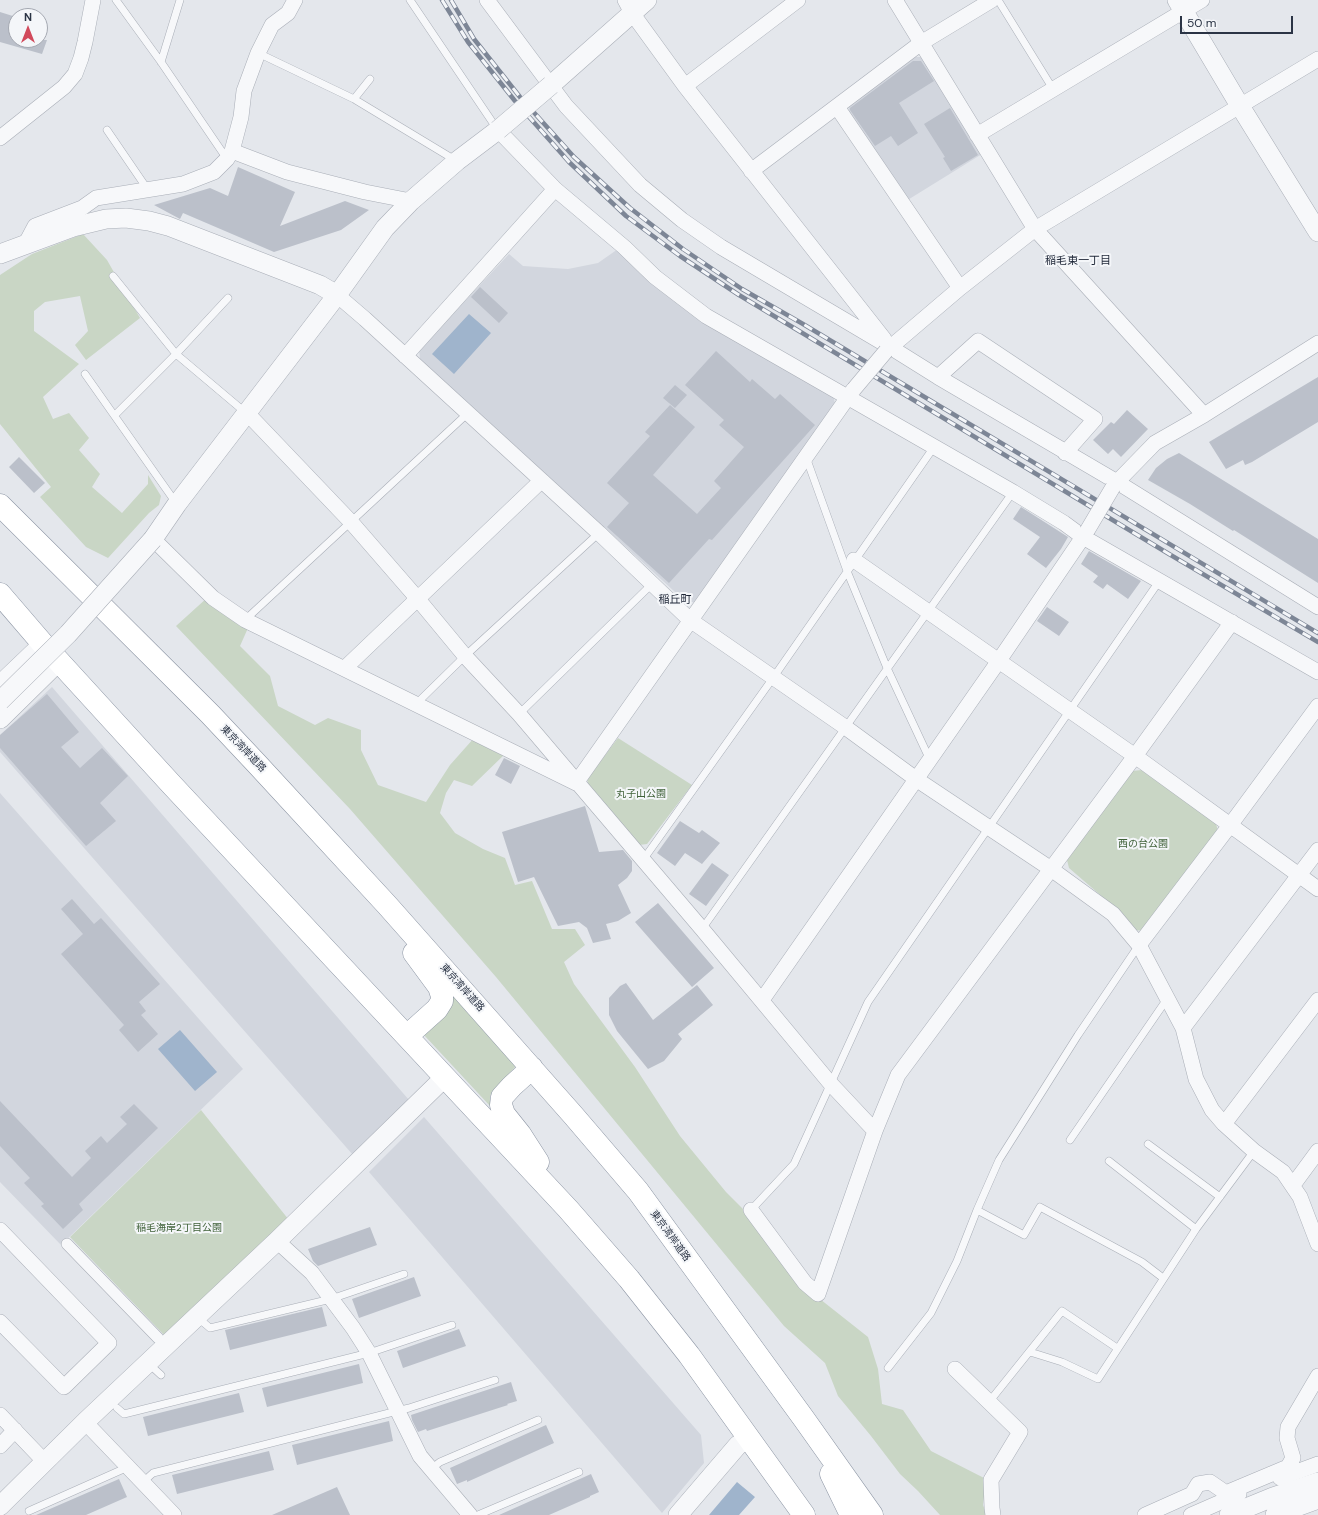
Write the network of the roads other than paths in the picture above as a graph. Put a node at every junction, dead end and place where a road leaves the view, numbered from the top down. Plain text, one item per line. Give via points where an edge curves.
1 (93, 0) edge
2 (116, 0) edge
3 (180, 0) edge
4 (295, 0) edge
5 (410, 0) edge
6 (486, 0) edge
7 (647, 0) edge
8 (798, 0) edge
9 (895, 0) edge
10 (992, 0) edge
11 (998, 0) edge
12 (1202, 0) edge
13 (1181, 5) edge
14 (629, 7) edge
15 (921, 43) junction
16 (258, 53) junction
17 (1318, 59) edge
18 (161, 62) junction
19 (370, 79) dead end
20 (551, 85) junction
21 (685, 86) junction
22 (1053, 89) junction
23 (354, 99) junction
24 (1240, 106) junction
25 (837, 107) junction
26 (107, 130) dead end
27 (498, 130) junction
28 (977, 134) junction
29 (0, 138) edge
30 (229, 155) junction
31 (457, 161) junction
32 (751, 171) junction
33 (555, 189) junction
34 (148, 190) junction
35 (411, 201) junction
36 (1035, 229) junction
37 (1318, 232) edge
38 (26, 243) junction
39 (0, 254) edge
40 (113, 276) dead end
41 (960, 288) junction
42 (337, 295) junction
43 (228, 298) dead end
44 (1318, 343) edge
45 (888, 349) junction
46 (176, 354) junction
47 (405, 356) junction
48 (86, 374) dead end
49 (938, 377) junction
50 (850, 393) junction
51 (247, 413) junction
52 (467, 414) junction
53 (114, 415) junction
54 (1204, 415) junction
55 (934, 447) junction
56 (1065, 453) junction
57 (806, 457) junction
58 (541, 481) junction
59 (1115, 485) junction
60 (1013, 492) junction
61 (177, 504) junction
62 (0, 505) edge
63 (350, 522) junction
64 (599, 533) junction
65 (1085, 534) junction
66 (153, 539) junction
67 (851, 566) junction
68 (1160, 580) junction
69 (652, 584) junction
70 (0, 594) edge
71 (417, 598) junction
72 (1318, 607) edge
73 (927, 612) junction
74 (245, 620) junction
75 (690, 620) junction
76 (1232, 622) junction
77 (43, 644) junction
78 (465, 656) junction
79 (59, 661) junction
80 (998, 662) junction
81 (345, 668) junction
82 (887, 668) junction
83 (1318, 672) edge
84 (773, 678) junction
85 (0, 685) edge
86 (0, 701) edge
87 (416, 704) junction
88 (1318, 706) edge
89 (1069, 710) junction
90 (519, 714) junction
91 (0, 719) edge
92 (845, 727) junction
93 (1135, 756) junction
94 (930, 760) junction
95 (916, 779) junction
96 (576, 783) junction
97 (1231, 824) junction
98 (990, 827) junction
99 (1318, 850) edge
100 (643, 860) junction
101 (1051, 869) junction
102 (1299, 875) junction
103 (1318, 889) edge
104 (387, 905) junction
105 (702, 928) junction
106 (1139, 945) junction
107 (1167, 998) junction
108 (762, 1000) junction
109 (1318, 1000) edge
110 (1183, 1028) junction
111 (407, 1036) junction
112 (532, 1068) junction
113 (445, 1077) junction
114 (830, 1083) junction
115 (1224, 1124) junction
116 (875, 1131) junction
117 (1070, 1140) dead end
118 (1148, 1144) dead end
119 (1254, 1151) junction
120 (1318, 1151) edge
121 (1109, 1161) dead end
122 (1293, 1185) junction
123 (1220, 1197) junction
124 (568, 1209) junction
125 (751, 1210) joint
126 (977, 1210) junction
127 (1196, 1229) junction
128 (0, 1230) edge
129 (277, 1241) junction
130 (68, 1244) dead end
131 (1318, 1244) edge
132 (404, 1274) dead end
133 (1163, 1278) junction
134 (331, 1299) junction
135 (197, 1317) junction
136 (0, 1322) edge
137 (452, 1325) dead end
138 (158, 1338) dead end
139 (1117, 1348) junction
140 (1030, 1352) junction
141 (369, 1353) junction
142 (888, 1368) dead end
143 (955, 1370) dead end
144 (1318, 1376) edge
145 (495, 1380) dead end
146 (989, 1402) junction
147 (117, 1408) dead end
148 (396, 1411) junction
149 (0, 1415) edge
150 (804, 1419) junction
151 (538, 1420) dead end
152 (86, 1422) junction
153 (15, 1430) junction
154 (749, 1438) junction
155 (0, 1446) edge
156 (45, 1462) junction
157 (1318, 1464) edge
158 (128, 1467) junction
159 (431, 1469) junction
160 (578, 1472) dead end
161 (143, 1482) junction
162 (1318, 1482) edge
163 (1318, 1499) edge
164 (0, 1506) edge
165 (29, 1511) dead end
166 (174, 1515) edge
167 (470, 1515) edge
168 (478, 1515) edge
169 (678, 1515) edge
170 (804, 1515) edge
171 (851, 1515) edge
172 (872, 1515) edge
173 (994, 1515) edge
174 (1145, 1515) edge
175 (1191, 1515) edge
176 (1229, 1515) edge
177 (1274, 1515) edge

1 - 29 street via 86,42 75,74 64,87
2 - 18 lane
3 - 18 lane
4 - 16 street via 288,13 272,25
5 - 27 lane
6 - 20 street
7 - 14 street
8 - 21 street
9 - 15 street
10 - 15 street
11 - 22 lane
12 - 13 street
13 - 22 street
13 - 24 street
14 - 20 street
14 - 21 street
15 - 25 street
15 - 28 street
16 - 23 lane
16 - 30 street via 244,91 241,117
17 - 24 street
18 - 30 lane
19 - 23 lane
20 - 27 street, bridge
20 - 45 street via 566,106 604,148 640,185 682,220 721,247
21 - 32 street
22 - 28 street
23 - 31 lane
24 - 36 street
24 - 37 street
25 - 32 street
25 - 41 street
26 - 34 lane
27 - 31 street
27 - 33 street
28 - 36 street
30 - 34 street via 214,172 183,184
30 - 35 street via 365,192
31 - 35 street
32 - 45 street
33 - 47 street
33 - 50 street via 624,247 655,277 706,316
34 - 38 street via 96,198 82,208 35,226
35 - 42 street via 385,228
36 - 41 street
36 - 54 street
38 - 39 street
38 - 42 street via 73,226 106,219 149,221 320,285
40 - 46 lane
41 - 45 street
42 - 47 street
42 - 51 street
43 - 46 lane
44 - 54 street
45 - 49 street
45 - 50 street, bridge
46 - 51 lane
46 - 53 lane
47 - 52 street
48 - 53 lane
49 - 56 street
49 - 56 street via 978,341 1094,419
50 - 55 street
50 - 57 street
51 - 61 street
51 - 63 street
52 - 58 street
52 - 63 lane
53 - 61 lane
54 - 59 street via 1155,443
55 - 60 street
55 - 67 lane
56 - 59 street
57 - 67 lane
57 - 75 street
58 - 64 street
58 - 71 street
59 - 65 street, bridge
59 - 72 street
60 - 65 street
60 - 73 lane
61 - 66 street
62 - 104 highway, 東京湾岸道路 via 210,714
63 - 71 street
63 - 74 lane
64 - 69 street
64 - 78 lane
65 - 68 street
65 - 80 street
66 - 74 street via 213,598
66 - 86 street, bridge via 68,634
67 - 73 street
67 - 82 lane
67 - 84 lane
68 - 76 street
68 - 89 lane
69 - 75 street
69 - 90 lane
70 - 77 highway
71 - 78 street
71 - 81 street
73 - 80 street
73 - 82 lane
74 - 81 street
75 - 84 street
75 - 96 street
76 - 83 street
76 - 93 street
77 - 79 highway
77 - 85 street
78 - 87 lane
78 - 90 street
79 - 91 street
79 - 111 highway
80 - 89 street
80 - 94 street
81 - 87 street
82 - 92 lane
82 - 94 lane
84 - 92 street
84 - 100 lane
87 - 96 street
88 - 97 street
89 - 93 street
89 - 98 lane
90 - 96 street
92 - 95 street
92 - 105 lane
93 - 97 street
93 - 101 street
94 - 95 street
95 - 98 street
95 - 108 street
96 - 100 street
97 - 102 street
97 - 106 street
98 - 101 street
98 - 114 lane via 868,1002
99 - 102 street
100 - 105 street
101 - 106 street via 1112,914
101 - 116 street via 898,1075
102 - 103 street
102 - 110 street
104 - 111 highway via 442,996 440,1006
104 - 112 highway, 東京湾岸道路
105 - 108 street
106 - 107 street
106 - 126 lane via 1078,1035 999,1160
107 - 110 street
107 - 117 lane
108 - 114 street
109 - 115 street
110 - 115 street via 1196,1079 1212,1110
111 - 113 highway
112 - 124 highway via 502,1097 501,1104 504,1114 520,1134
112 - 150 highway, 東京湾岸道路 via 638,1191
113 - 124 highway
113 - 129 street
114 - 116 street
114 - 125 lane via 794,1164
115 - 119 street
116 - 125 street via 818,1294 805,1283
118 - 123 lane
119 - 122 street via 1283,1172
119 - 123 lane
120 - 122 street
121 - 127 lane
122 - 131 street
123 - 127 lane
124 - 154 highway via 689,1355
126 - 133 lane via 1024,1235 1040,1207 1142,1262
126 - 142 lane via 957,1261 931,1313
127 - 133 lane
128 - 136 street via 109,1343 64,1387
129 - 134 street via 312,1274
129 - 135 street
130 - 138 street
132 - 134 lane
133 - 139 lane
134 - 135 lane via 210,1328
134 - 141 street
135 - 152 street via 155,1369
137 - 141 lane
139 - 140 lane via 1098,1379 1062,1362
139 - 140 lane via 1062,1311
140 - 146 lane
141 - 147 lane via 124,1414
141 - 148 street
143 - 146 street
144 - 174 street via 1288,1427 1287,1438 1293,1458 1288,1467 1226,1493 1210,1482 1198,1484 1192,1494
145 - 148 lane
146 - 173 street via 1020,1432 991,1480
148 - 159 street via 420,1456
148 - 161 lane via 153,1473
149 - 153 street
150 - 171 highway
150 - 172 highway, 東京湾岸道路
151 - 159 lane via 440,1462
152 - 156 street
152 - 158 street
153 - 155 street
153 - 156 street
154 - 169 street via 738,1445
154 - 170 highway
156 - 164 street
157 - 175 street
158 - 161 street
158 - 165 lane
159 - 167 street
160 - 168 lane
161 - 166 street
162 - 176 street
163 - 177 street

